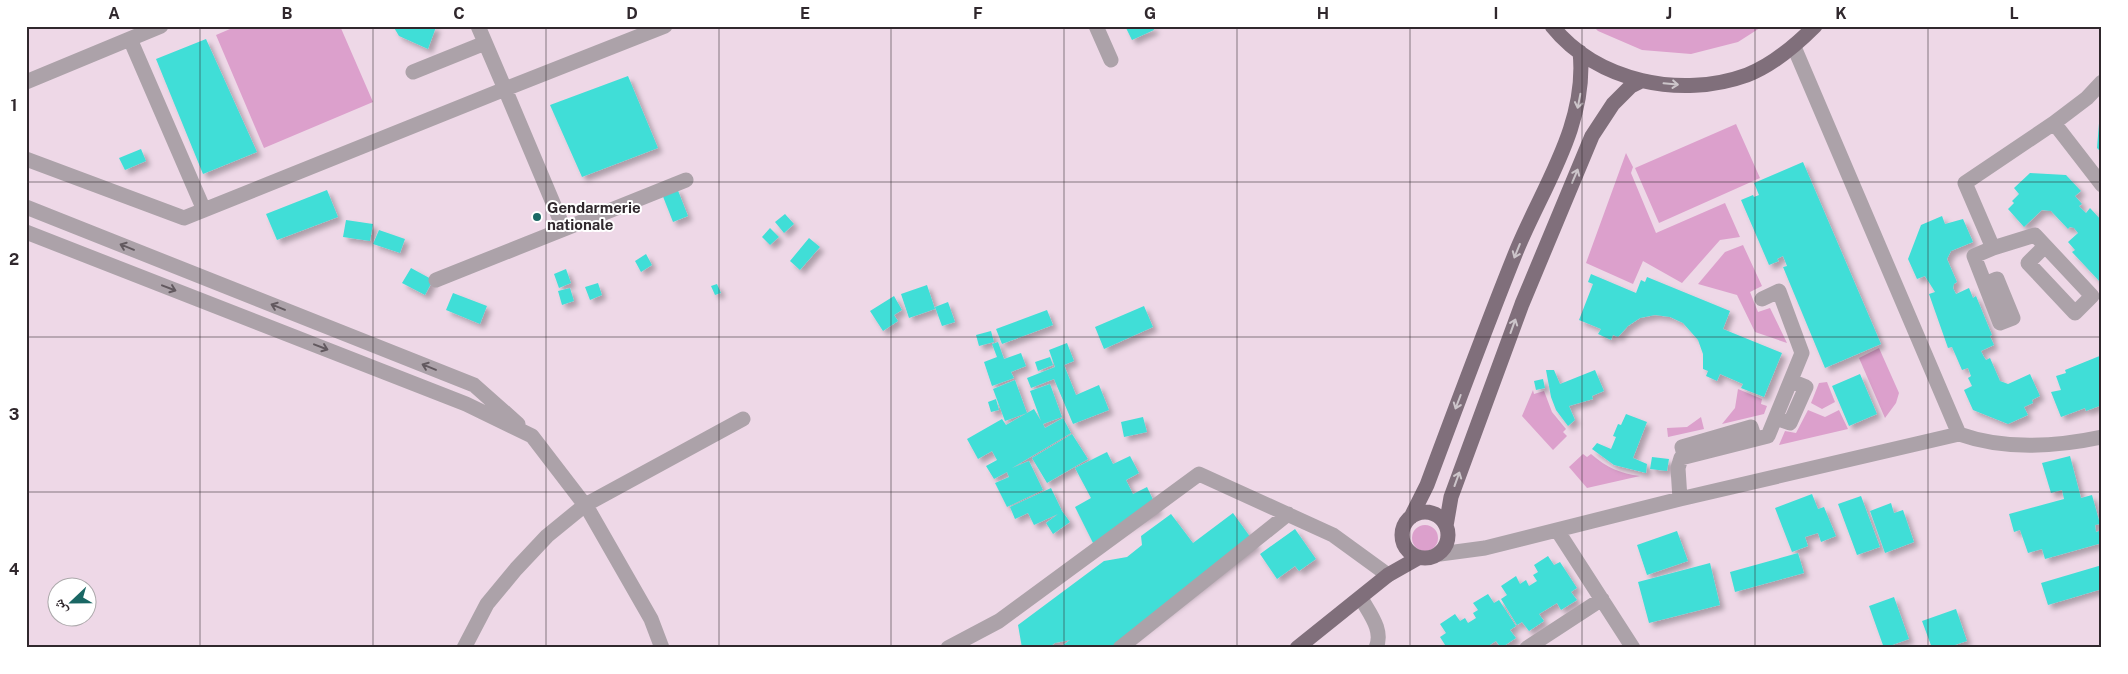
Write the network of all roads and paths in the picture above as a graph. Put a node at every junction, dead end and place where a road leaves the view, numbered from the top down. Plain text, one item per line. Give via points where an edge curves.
1 (161, 26) edge
2 (478, 26) edge
3 (665, 26) edge
4 (1096, 26) edge
5 (1552, 26) edge
6 (1815, 26) edge
7 (130, 39) junction
8 (485, 43) junction
9 (1794, 47) junction
10 (1580, 52) junction
11 (1111, 60) dead end
12 (413, 72) dead end
13 (1641, 81) junction
14 (26, 82) edge
15 (2102, 82) edge
16 (505, 89) junction
17 (2054, 123) junction
18 (26, 159) edge
19 (686, 180) dead end
20 (2102, 185) edge
21 (26, 206) edge
22 (204, 210) junction
23 (564, 229) junction
24 (26, 232) edge
25 (2045, 246) dead end
26 (1993, 248) junction
27 (436, 280) dead end
28 (1985, 284) dead end
29 (1762, 299) dead end
30 (742, 419) dead end
31 (1959, 434) junction
32 (532, 436) junction
33 (2102, 437) edge
34 (1680, 499) junction
35 (585, 504) junction
36 (1288, 514) junction
37 (1410, 517) junction
38 (1446, 526) junction
39 (1557, 530) junction
40 (1402, 542) junction
41 (1440, 554) junction
42 (1418, 558) junction
43 (1388, 575) junction
44 (1361, 598) junction
45 (1602, 599) junction
46 (464, 648) edge
47 (662, 648) edge
48 (948, 648) edge
49 (1120, 648) edge
50 (1297, 648) edge
51 (1376, 648) edge
52 (1527, 648) edge
53 (1634, 648) edge

1 - 7 street
2 - 8 street
3 - 16 street
4 - 11 street
5 - 10 main road
6 - 9 main road
7 - 14 street
7 - 22 street
8 - 12 street
8 - 16 street
13 -> 9 main road via 1695,86 1712,83 1748,75
9 - 31 street
10 - 13 main road via 1609,70
10 -> 37 main road via 1580,91 1570,130 1519,246 1427,485
38 -> 13 main road via 1451,497 1522,304 1592,136 1613,104
15 - 17 street
16 - 22 street
16 - 23 street
17 - 20 street
17 - 26 street via 1965,183
18 - 22 street via 184,218
19 - 23 street
32 -> 21 street via 474,385
23 - 27 street
24 -> 32 street via 466,404
25 - 26 street via 2035,235
26 - 28 street via 1974,256
29 - 34 street via 1779,291 1802,354 1776,418 1768,436 1681,458 1678,468
30 - 35 street
31 - 33 street via 1983,442 2020,445
31 - 34 street
32 - 35 street
34 - 39 street
35 - 46 street via 516,569 487,604
35 - 47 street via 651,619
36 - 43 street via 1333,535
36 - 48 street via 1199,474 999,620
36 - 49 street
37 - 38 main road via 1431,512
37 - 40 main road via 1402,528
38 - 41 main road via 1448,541
39 - 41 street via 1479,549
39 - 45 street
40 - 42 main road via 1405,549
40 - 43 main road
41 - 42 main road via 1433,558
42 - 43 main road
43 - 44 main road
44 - 50 main road
44 - 51 street via 1377,629
45 - 52 street
45 - 53 street

